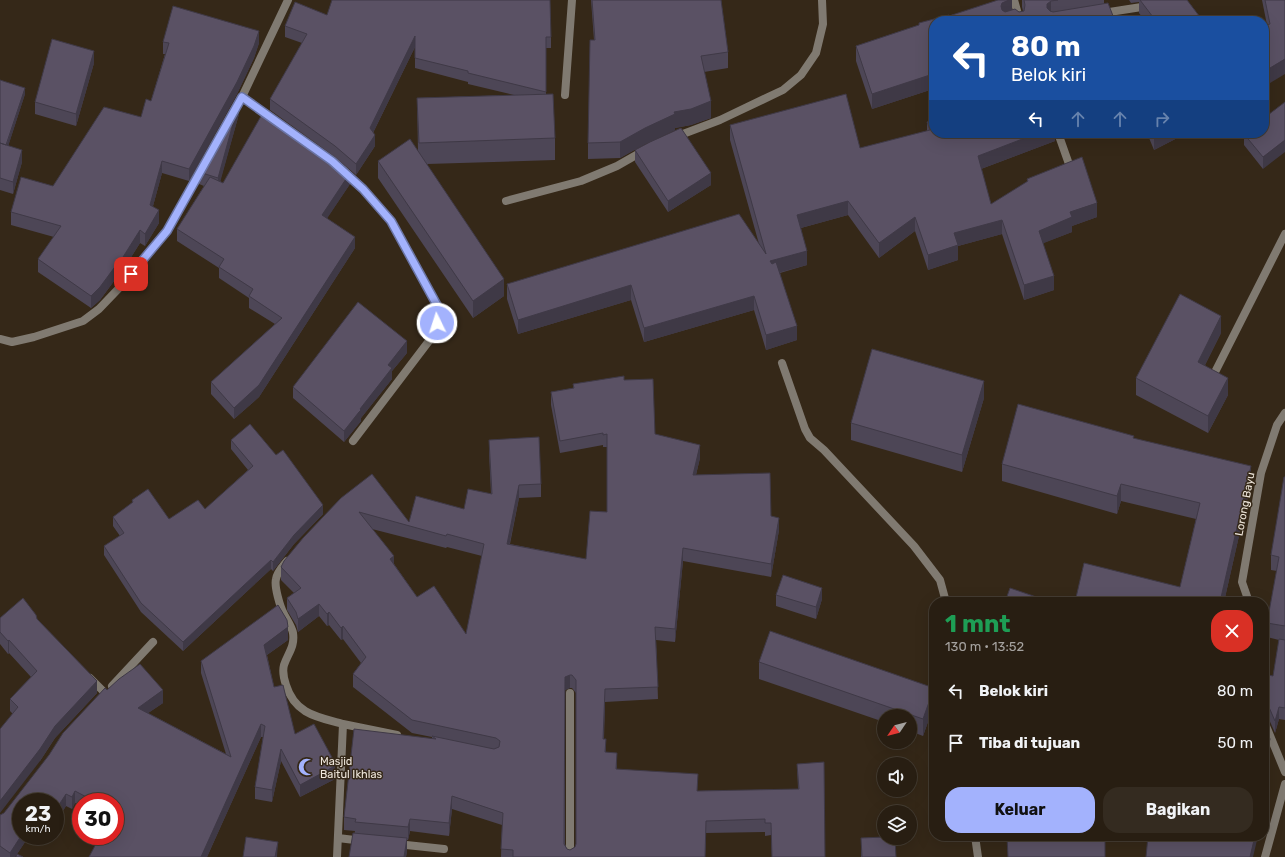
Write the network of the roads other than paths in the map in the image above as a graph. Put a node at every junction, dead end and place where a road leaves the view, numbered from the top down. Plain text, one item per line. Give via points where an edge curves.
1 (288, 0) edge
2 (572, 0) edge
3 (822, 0) edge
4 (1014, 0) edge
5 (1155, 5) edge
6 (1092, 15) edge
7 (1017, 16) edge
8 (565, 95) dead end
9 (242, 97) junction
10 (281, 124) edge
11 (1060, 138) edge
12 (668, 139) edge
13 (654, 146) edge
14 (338, 166) edge
15 (1070, 167) edge
16 (506, 201) dead end
17 (1285, 234) edge
18 (0, 339) edge
19 (782, 363) dead end
20 (1211, 380) edge
21 (1285, 413) edge
22 (353, 441) dead end
23 (291, 557) edge
24 (945, 597) edge
25 (1247, 597) edge
26 (153, 642) dead end
27 (84, 671) edge
28 (570, 693) dead end
29 (343, 724) junction
30 (1269, 733) edge
31 (404, 737) edge
32 (1285, 770) edge
33 (1285, 784) edge
34 (338, 838) junction
35 (368, 841) edge
36 (976, 841) edge
37 (391, 844) edge
38 (444, 849) dead end
39 (337, 857) edge
40 (570, 857) edge
41 (978, 857) edge
42 (1265, 857) edge

1 - 9 street
2 - 8 street
3 - 12 street via 823,24 816,53 801,75 783,90 720,120
4 - 7 street
5 - 6 street
9 - 10 street
9 - 18 street via 167,231 99,309 83,321 34,337 12,342
11 - 15 street
13 - 16 street via 617,166 581,181
14 - 22 street via 363,189 391,221 438,307 437,323 432,337
17 - 20 street
19 - 24 street via 810,438 914,546 940,580
21 - 25 street, Lorong Bayu via 1277,426 1261,473 1242,582
23 - 29 street via 275,579 282,611 293,632 293,648 284,665 283,676 289,696 314,717
26 - 27 street via 102,696
28 - 40 street
29 - 31 street
29 - 34 street
30 - 32 street
33 - 42 street
34 - 35 street
34 - 39 street
36 - 41 street
37 - 38 street

